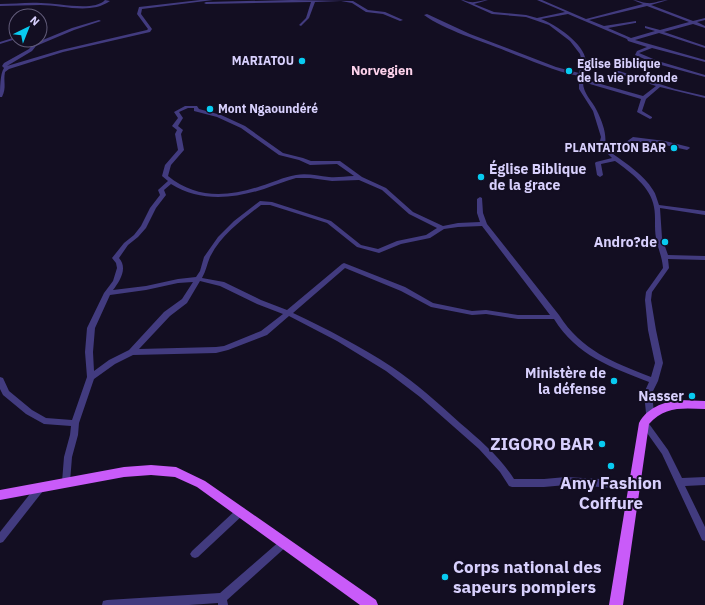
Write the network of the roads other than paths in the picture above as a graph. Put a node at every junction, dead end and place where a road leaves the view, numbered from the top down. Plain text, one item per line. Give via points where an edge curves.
1 (21, 0) edge
2 (107, 0) edge
3 (211, 0) edge
4 (303, 0) edge
5 (314, 0) edge
6 (341, 0) edge
7 (463, 0) edge
8 (486, 0) edge
9 (539, 0) edge
10 (635, 0) edge
11 (666, 0) edge
12 (90, 1) edge
13 (200, 2) junction
14 (472, 3) junction
15 (0, 4) edge
16 (647, 5) junction
17 (84, 8) junction
18 (567, 13) junction
19 (426, 15) dead end
20 (537, 19) junction
21 (705, 19) edge
22 (401, 20) dead end
23 (585, 20) junction
24 (99, 21) dead end
25 (694, 22) junction
26 (301, 25) dead end
27 (611, 26) junction
28 (646, 26) dead end
29 (705, 27) edge
30 (601, 28) junction
31 (616, 28) junction
32 (609, 31) junction
33 (658, 31) junction
34 (48, 39) edge
35 (630, 39) junction
36 (650, 47) junction
37 (705, 47) edge
38 (32, 48) edge
39 (705, 61) edge
40 (7, 68) junction
41 (618, 72) dead end
42 (705, 76) edge
43 (581, 78) junction
44 (660, 86) junction
45 (0, 96) edge
46 (705, 97) edge
47 (644, 98) junction
48 (0, 102) edge
49 (650, 118) dead end
50 (687, 148) dead end
51 (609, 153) junction
52 (615, 159) junction
53 (600, 175) dead end
54 (360, 178) junction
55 (171, 181) junction
56 (480, 199) dead end
57 (657, 206) junction
58 (705, 213) edge
59 (484, 224) junction
60 (442, 228) junction
61 (665, 257) junction
62 (705, 258) edge
63 (199, 279) junction
64 (107, 293) junction
65 (288, 313) junction
66 (556, 317) junction
67 (132, 352) junction
68 (91, 377) junction
69 (0, 380) edge
70 (654, 381) junction
71 (705, 404) edge
72 (647, 418) junction
73 (75, 423) junction
74 (705, 481) edge
75 (66, 482) junction
76 (680, 482) junction
77 (634, 485) junction
78 (40, 488) junction
79 (0, 495) edge
80 (241, 511) junction
81 (705, 537) edge
82 (0, 539) edge
83 (284, 543) junction
84 (195, 554) dead end
85 (222, 602) edge
86 (107, 605) edge
87 (371, 605) edge
88 (616, 605) edge

1 - 15 street
2 - 17 street via 103,4
3 - 13 street
4 - 5 street
4 - 13 street
5 - 6 street
5 - 26 street via 307,21
6 - 22 street via 353,2 367,11 384,13
7 - 14 street
8 - 14 street
9 - 18 street
10 - 16 street
11 - 16 street
12 - 17 street
13 - 40 street via 140,8 139,14 149,31 62,51
14 - 20 street via 488,12
15 - 17 street via 46,4
16 - 23 street
16 - 25 street
18 - 20 street
18 - 23 street
19 - 43 street via 451,29
20 - 43 street via 550,24 567,36 578,48 584,62
21 - 25 street
23 - 30 street
24 - 34 street via 73,28
25 - 29 street
25 - 33 street
27 - 30 street
27 - 31 street
27 - 31 street via 636,22
28 - 33 street
30 - 32 street
31 - 32 street
32 - 35 street
33 - 35 street
33 - 37 street
35 - 36 street
36 - 39 street
36 - 42 street via 637,54
38 - 40 street via 6,64 4,66
40 - 45 street via 3,71 3,90
41 - 44 street
43 - 47 street
43 - 51 street via 581,89 595,111 604,137 602,145
44 - 46 street
44 - 47 street
45 - 48 street
47 - 49 street via 639,112
50 - 51 street via 633,139 617,152
51 - 52 street
52 - 53 street via 598,163
52 - 57 street via 632,170 646,186
54 - 55 street via 302,176 240,195 216,196 180,188
54 - 55 street via 338,162 310,163 281,154 244,127 219,116 196,110 195,106 176,112 181,118 175,126 180,130 178,134 181,150 168,165 164,176
54 - 60 street via 384,189 411,213
55 - 64 street via 161,190 163,195 152,208 144,227 115,258 120,268 116,281
56 - 59 street via 480,213
57 - 58 street
57 - 61 street via 658,238
59 - 60 street
59 - 66 street
60 - 63 street via 428,237 399,242 379,251 359,246 329,222 265,202 260,203 220,238 207,257
61 - 62 street
61 - 70 street via 666,268 649,292 648,300 659,363
63 - 64 street
63 - 65 street via 222,284
63 - 67 street via 186,301 167,314
64 - 68 street via 91,328 88,352
65 - 66 street via 344,265 403,289 431,305 472,314 486,312 518,317
65 - 67 street via 264,333 225,348
65 - 77 street via 340,339 389,369 423,394 504,469 512,483 566,481
66 - 70 street via 579,345 590,353
67 - 68 street
68 - 73 street
69 - 73 street via 6,393 44,421
70 - 72 street via 648,393
71 - 72 main road via 663,406
72 - 76 street
72 - 77 main road
73 - 75 street
74 - 76 street
75 - 78 main road
75 - 80 main road via 124,472 176,472 201,484
76 - 81 street
77 - 88 main road
78 - 79 main road
78 - 82 street
80 - 83 main road
80 - 84 street
83 - 85 street
83 - 87 main road
85 - 86 street

